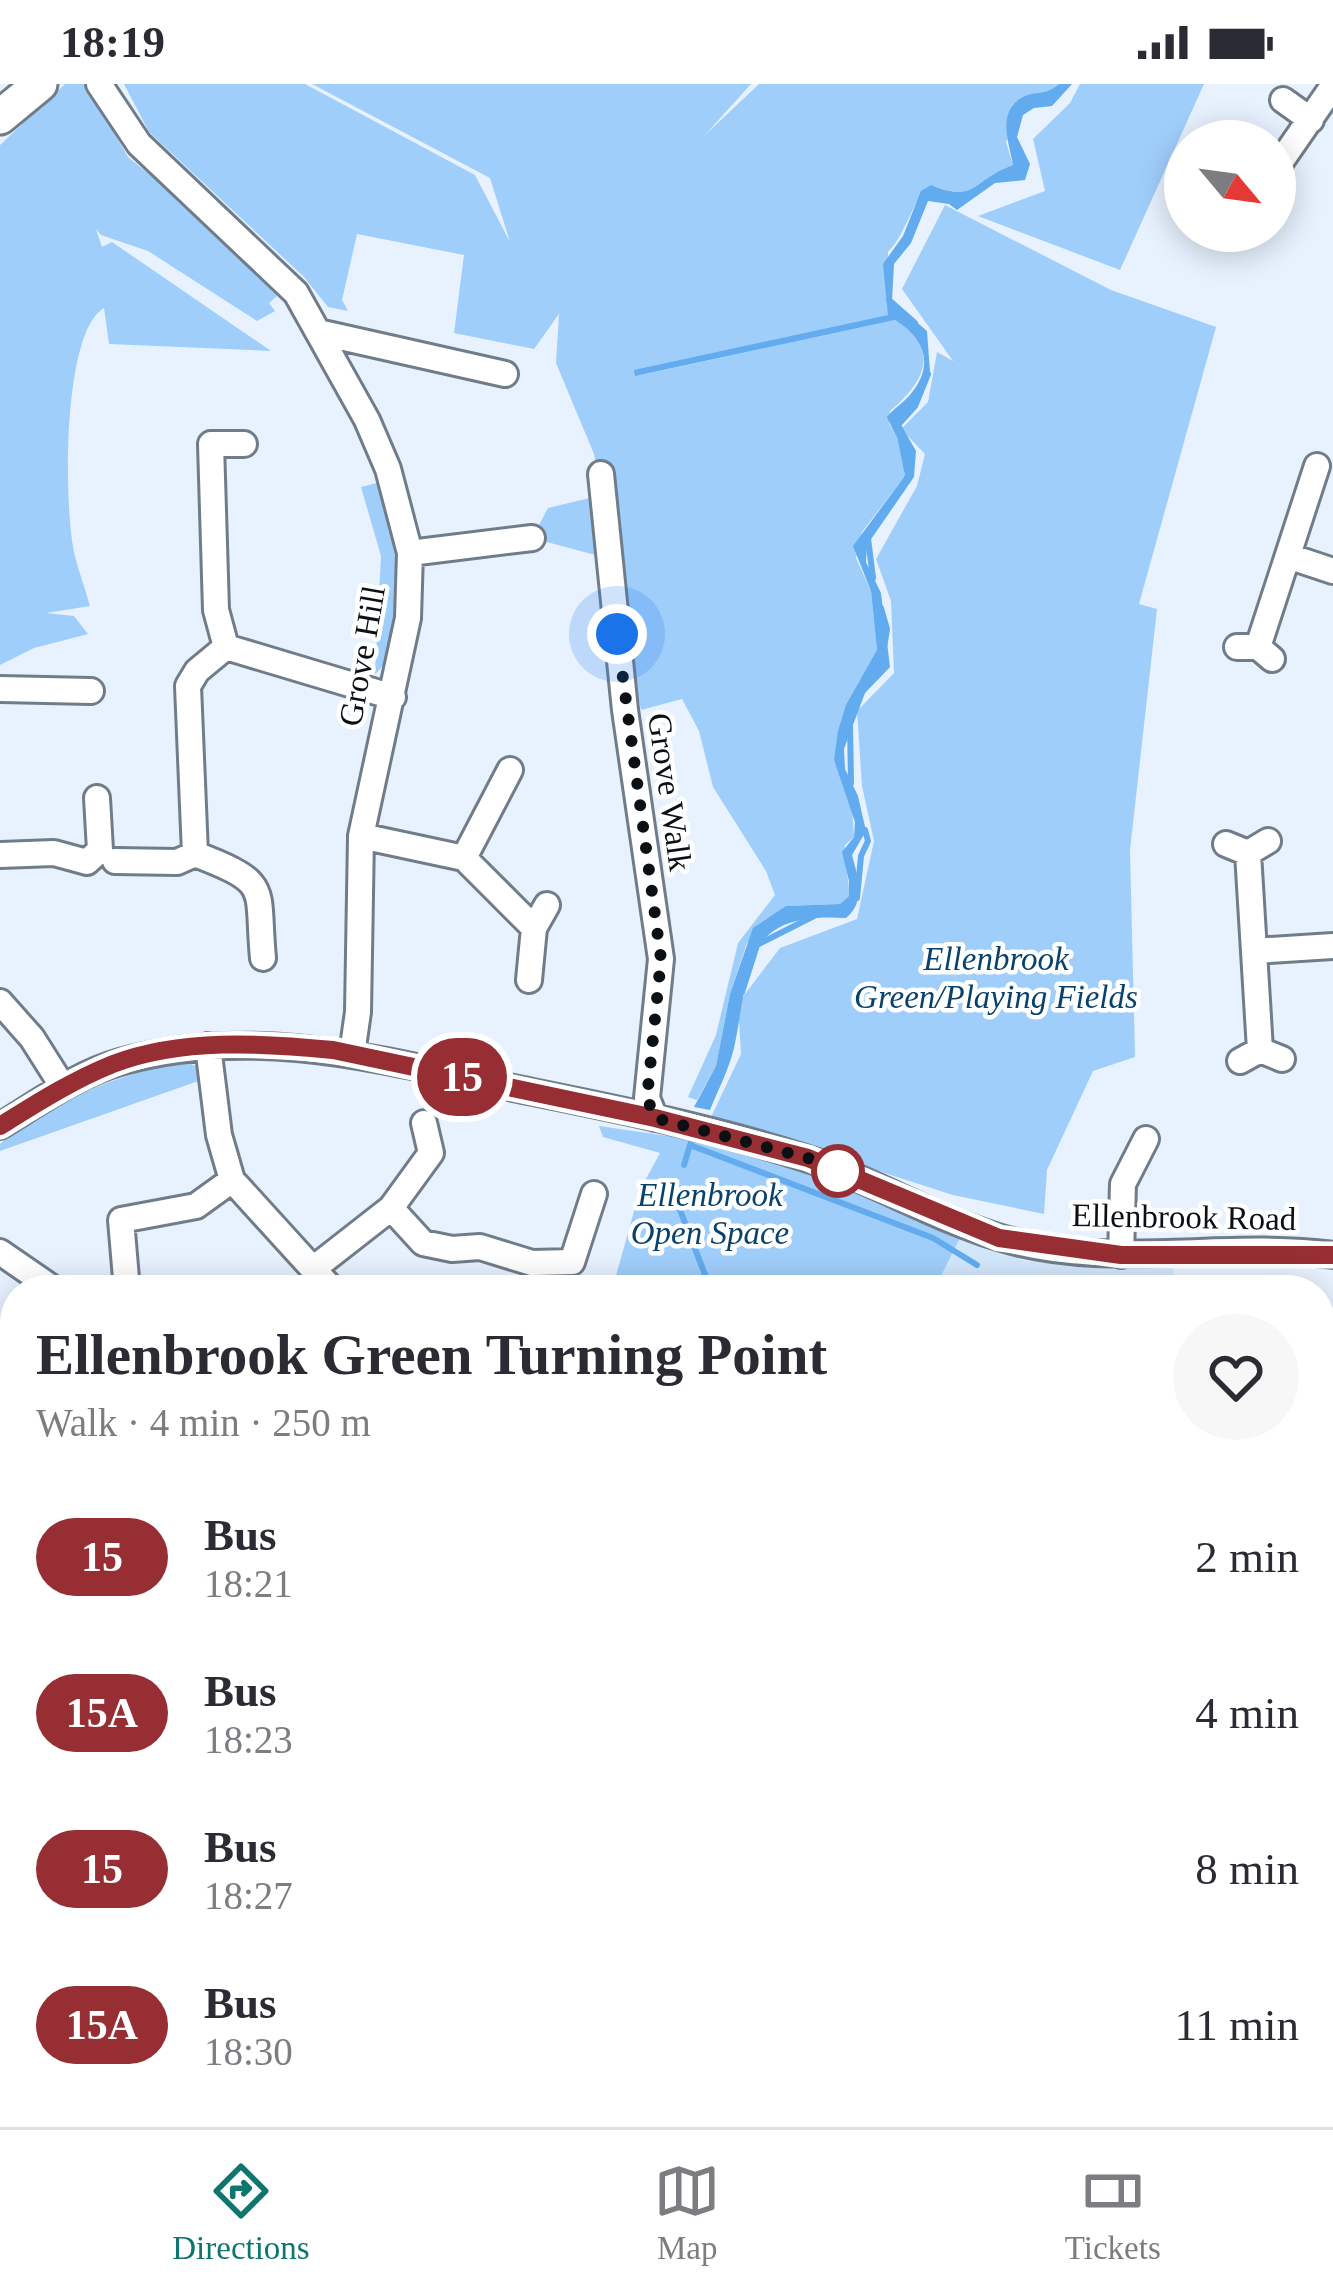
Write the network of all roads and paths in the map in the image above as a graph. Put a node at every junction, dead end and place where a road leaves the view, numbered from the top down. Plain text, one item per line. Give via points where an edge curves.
1 (40, 84) edge
2 (99, 84) edge
3 (1333, 86) edge
4 (1283, 100) dead end
5 (0, 117) edge
6 (1311, 120) junction
7 (1296, 141) edge
8 (318, 332) junction
9 (505, 374) dead end
10 (244, 444) dead end
11 (1317, 462) edge
12 (601, 474) dead end
13 (532, 538) dead end
14 (410, 553) junction
15 (1288, 556) junction
16 (1333, 571) edge
17 (226, 647) junction
18 (1255, 651) dead end
19 (0, 689) edge
20 (91, 691) dead end
21 (393, 697) junction
22 (510, 770) dead end
23 (97, 798) dead end
24 (362, 836) junction
25 (1247, 846) dead end
26 (195, 854) junction
27 (0, 855) edge
28 (464, 858) junction
29 (115, 861) dead end
30 (548, 905) dead end
31 (533, 941) junction
32 (1333, 946) edge
33 (1254, 951) junction
34 (263, 958) dead end
35 (529, 980) dead end
36 (0, 1002) edge
37 (208, 1046) junction
38 (352, 1054) junction
39 (1261, 1056) dead end
40 (63, 1088) junction
41 (655, 1118) junction
42 (424, 1123) dead end
43 (0, 1126) edge
44 (1146, 1139) dead end
45 (232, 1180) junction
46 (594, 1194) dead end
47 (391, 1208) junction
48 (0, 1252) edge
49 (1121, 1255) junction
50 (1333, 1255) edge
51 (313, 1269) junction
52 (33, 1275) edge
53 (126, 1275) edge
54 (319, 1275) edge

1 - 5 highway
2 - 8 street, Grove Hill via 139,144 296,292
3 - 6 street
4 - 6 street
6 - 7 street
8 - 9 street
8 - 14 street, Grove Hill via 374,436
10 - 17 street via 211,444 216,610
11 - 15 street
12 - 41 street, Grove Walk via 661,959 647,1098
13 - 14 street
14 - 21 street, Grove Hill
15 - 16 street
15 - 18 street
17 - 21 street
17 - 26 street via 188,686
19 - 20 street
21 - 24 street, Grove Hill
22 - 28 street
23 - 27 street via 100,850 87,862 54,853
24 - 28 street
24 - 38 street, Grove Hill
25 - 33 street
26 - 29 street via 177,862
26 - 34 street via 256,886
28 - 31 street
30 - 31 street
31 - 35 street
32 - 33 street
33 - 39 street
36 - 40 street
37 - 38 street, Ellenbrook Road
37 - 40 street, Ellenbrook Road via 117,1062
37 - 45 street
38 - 41 street, Ellenbrook Road
40 - 43 street, Ellenbrook Road
41 - 49 street, Ellenbrook Road via 808,1158 999,1238
42 - 47 street via 431,1153
44 - 49 street via 1123,1184
45 - 51 street
45 - 53 street via 196,1206 121,1220
46 - 47 street via 572,1262 532,1263 480,1246 423,1243
47 - 51 street
48 - 52 street
49 - 50 street, Ellenbrook Road
51 - 54 street

